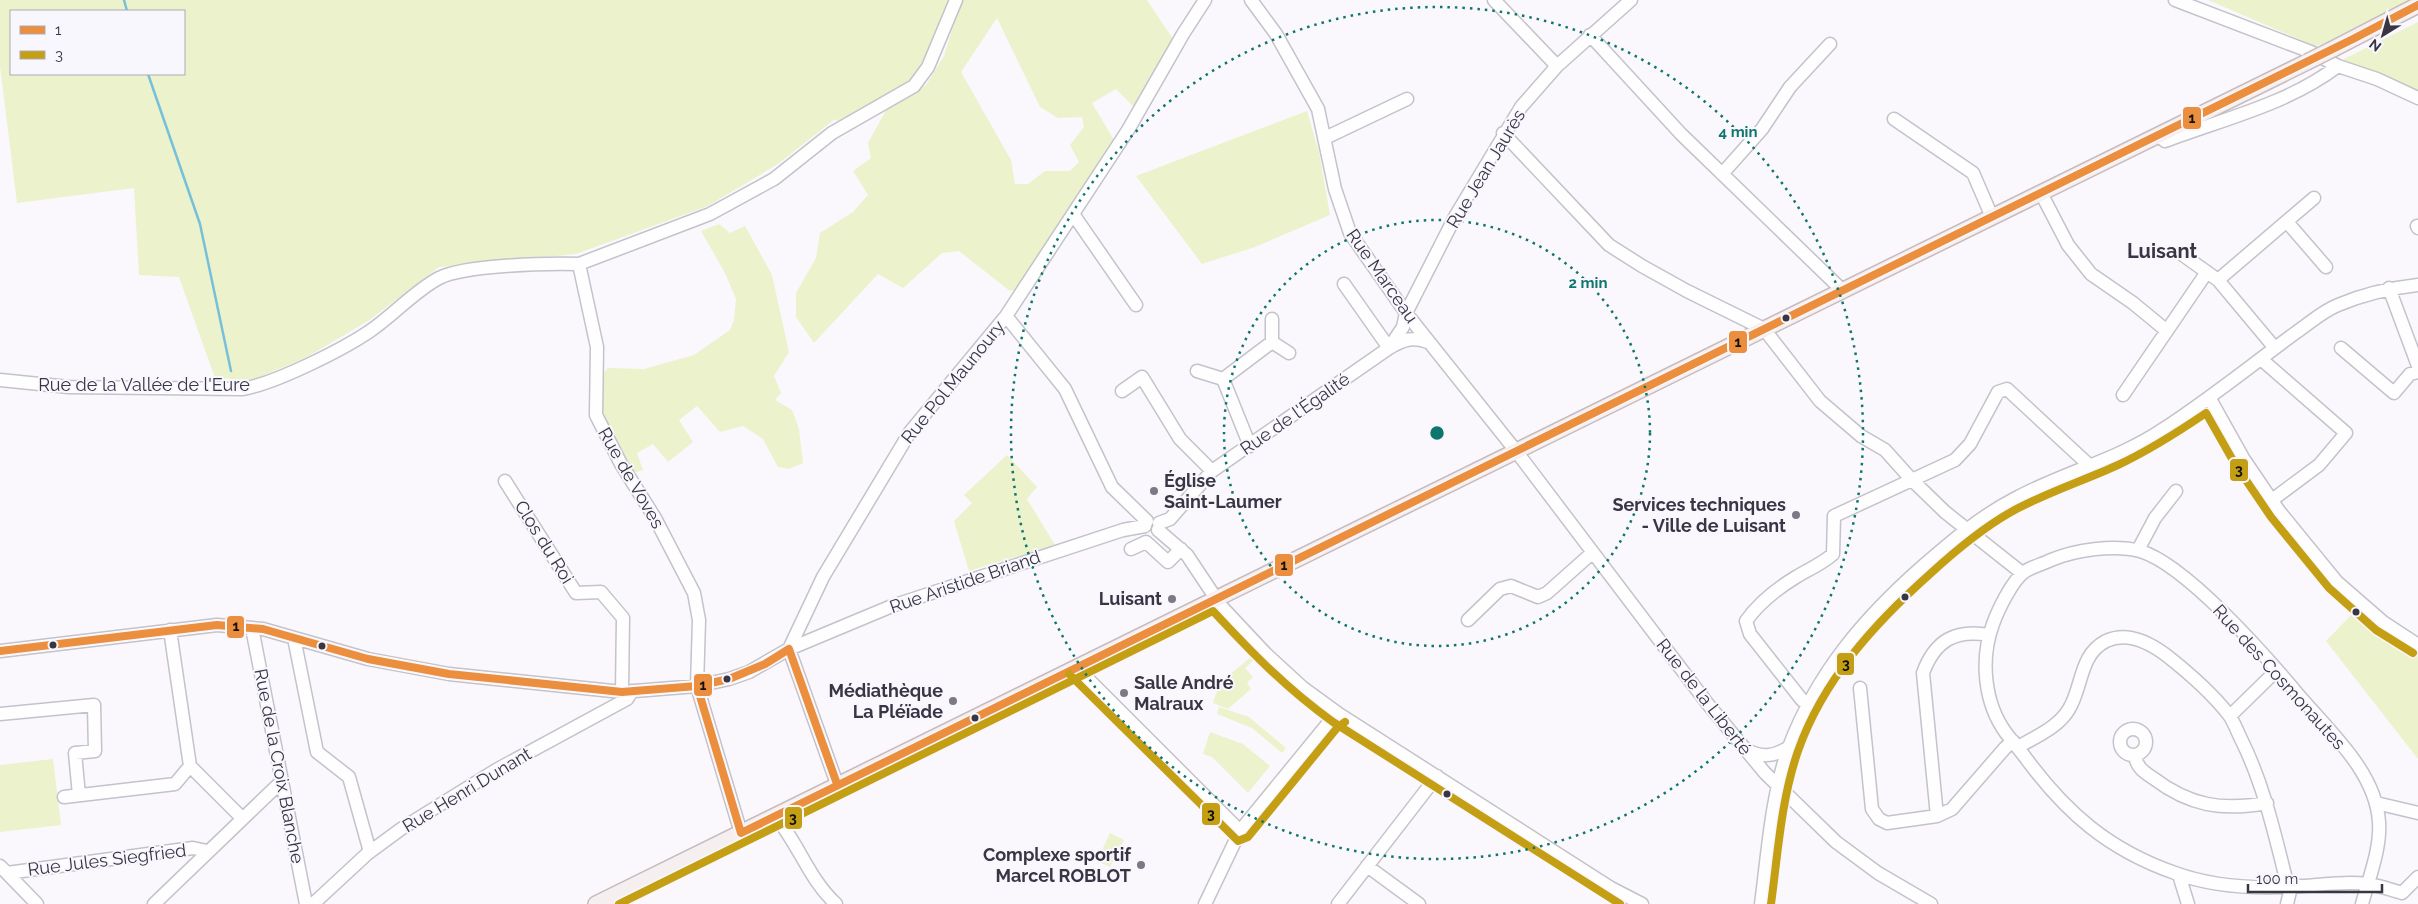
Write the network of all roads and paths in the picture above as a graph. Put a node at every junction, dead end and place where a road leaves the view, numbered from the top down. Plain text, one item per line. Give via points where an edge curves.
1 (956, 0) edge
2 (1205, 0) edge
3 (1251, 0) edge
4 (1494, 0) edge
5 (1631, 0) edge
6 (2175, 0) edge
7 (2418, 5) edge
8 (1590, 35) junction
9 (1830, 44) dead end
10 (1558, 66) junction
11 (2338, 66) junction
12 (2418, 98) edge
13 (1407, 99) dead end
14 (1894, 119) dead end
15 (1503, 133) junction
16 (2157, 135) junction
17 (1325, 138) junction
18 (1722, 174) junction
19 (2040, 193) junction
20 (2314, 198) dead end
21 (1073, 214) junction
22 (1992, 217) junction
23 (2287, 222) junction
24 (2183, 255) dead end
25 (579, 264) junction
26 (2326, 267) dead end
27 (2207, 272) junction
28 (2218, 280) junction
29 (1344, 284) dead end
30 (2418, 285) edge
31 (2389, 288) junction
32 (1842, 290) junction
33 (1136, 305) dead end
34 (1406, 313) junction
35 (1006, 316) junction
36 (1272, 319) dead end
37 (1764, 329) junction
38 (2167, 331) junction
39 (1272, 342) junction
40 (1430, 343) junction
41 (2274, 347) junction
42 (1389, 348) junction
43 (2341, 348) dead end
44 (1289, 353) dead end
45 (2261, 359) junction
46 (2418, 366) edge
47 (1197, 372) dead end
48 (2418, 372) edge
49 (1223, 379) junction
50 (4, 380) edge
51 (1122, 391) dead end
52 (2123, 395) dead end
53 (2210, 399) junction
54 (1250, 446) junction
55 (1516, 451) junction
56 (2090, 466) junction
57 (1212, 471) junction
58 (1910, 480) junction
59 (505, 481) dead end
60 (2176, 491) dead end
61 (2272, 500) junction
62 (1152, 525) junction
63 (1966, 528) junction
64 (1131, 549) dead end
65 (1180, 549) junction
66 (2138, 550) junction
67 (1592, 553) junction
68 (2022, 573) junction
69 (1216, 599) junction
70 (1468, 620) dead end
71 (252, 628) junction
72 (175, 630) junction
73 (1989, 634) junction
74 (294, 638) junction
75 (2418, 645) edge
76 (789, 649) junction
77 (0, 651) edge
78 (1076, 667) junction
79 (2277, 670) junction
80 (697, 686) junction
81 (1860, 688) dead end
82 (627, 692) junction
83 (1808, 705) junction
84 (0, 714) edge
85 (1339, 714) junction
86 (2230, 716) junction
87 (2016, 744) junction
88 (1789, 747) junction
89 (1744, 748) junction
90 (2135, 755) dead end
91 (190, 766) junction
92 (1437, 776) junction
93 (281, 782) junction
94 (838, 784) junction
95 (1778, 787) junction
96 (78, 795) junction
97 (64, 797) dead end
98 (2267, 803) junction
99 (2376, 803) junction
100 (2418, 813) edge
101 (775, 816) junction
102 (1937, 816) junction
103 (242, 818) junction
104 (1240, 831) junction
105 (740, 833) junction
106 (207, 851) junction
107 (370, 852) junction
108 (1367, 866) junction
109 (4, 870) edge
110 (2179, 875) junction
111 (2418, 876) edge
112 (2367, 884) junction
113 (2291, 887) junction
114 (37, 904) edge
115 (154, 904) edge
116 (306, 904) edge
117 (313, 904) edge
118 (596, 904) edge
119 (836, 904) edge
120 (1205, 904) edge
121 (1338, 904) edge
122 (1419, 904) edge
123 (1642, 904) edge
124 (1761, 904) edge
125 (1931, 904) edge
126 (2188, 904) edge
127 (2287, 904) edge
128 (2362, 904) edge

1 - 25 street, Rue de la Vallée de l'Eure via 928,67 914,86 832,133 774,179 710,214
2 - 21 street, Rue Pol Maunoury via 1128,130
3 - 17 street, Rue Marceau via 1276,34 1308,89 1318,109
4 - 10 street
5 - 8 street, Rue Jean Jaurès
6 - 11 street via 2311,52
7 - 16 main road, bridge
8 - 10 street, Rue Jean Jaurès
8 - 18 street
9 - 18 street via 1790,87 1762,129
10 - 15 street, Rue Jean Jaurès via 1521,107
11 - 12 street
11 - 16 street via 2292,94 2244,113 2165,141
13 - 17 street
14 - 22 street via 1973,174
15 - 34 street, Rue Jean Jaurès
15 - 37 street via 1609,245 1679,287
16 - 19 main road
17 - 34 street, Rue Marceau via 1335,189 1350,233
18 - 32 street
19 - 22 main road
19 - 38 street via 2064,237 2091,274
20 - 23 street
21 - 33 street
21 - 35 street, Rue Pol Maunoury
22 - 32 main road
23 - 26 street
23 - 28 street
24 - 27 street
25 - 50 street, Rue de la Vallée de l'Eure via 461,271 440,278 369,332 256,387 68,387
25 - 80 street, Rue de Voves via 597,347 596,415 620,464 655,518 694,593 699,620
27 - 28 street
27 - 38 street
28 - 41 street
29 - 42 street
30 - 31 street
31 - 41 street via 2337,305
31 - 46 street
32 - 37 main road
34 - 40 street, Rue Marceau
34 - 42 street, Rue de l'Égalité via 1403,327
35 - 62 street via 1065,389 1112,487
35 - 76 street, Rue Pol Maunoury via 910,432 823,577
36 - 39 street
37 - 55 main road
37 - 58 street via 1820,401 1861,436 1885,450
38 - 52 street
39 - 44 street
39 - 49 street
40 - 42 street, Rue de l'Égalité via 1417,338 1401,341
40 - 55 street, Rue Marceau
41 - 45 street
42 - 54 street, Rue de l'Égalité
43 - 48 street via 2394,393 2410,374
45 - 53 street
45 - 61 street via 2346,433 2318,465
47 - 49 street
49 - 54 street
51 - 57 street via 1142,377 1180,439
53 - 56 street via 2156,435
53 - 61 street via 2243,458
54 - 57 street, Rue de l'Égalité
55 - 67 street, Rue de la Liberté
55 - 69 main road
56 - 58 street via 2007,389 1998,392 1970,444 1955,460
56 - 63 street via 2018,497
57 - 62 street, Rue de l'Égalité via 1170,519
58 - 63 street
58 - 83 street via 1834,516 1833,554 1796,577 1754,610 1746,621 1750,634
59 - 82 street, Clos du Roi via 576,593 600,592 623,618
60 - 66 street via 2155,518
61 - 75 street via 2337,582 2383,622
62 - 65 street
62 - 76 street, Rue Aristide Briand via 1123,530 916,598
63 - 68 street
63 - 83 street via 1903,584 1852,636
64 - 65 street via 1146,542 1166,563
65 - 69 street
66 - 68 street, Rue des Cosmonautes via 2092,548 2062,555
66 - 79 street, Rue des Cosmonautes via 2176,572 2212,602
67 - 70 street via 1547,594 1538,597 1511,586 1500,589
67 - 89 street, Rue de la Liberté
68 - 73 street via 1999,609
69 - 78 main road
69 - 85 street via 1266,654 1302,687
71 - 72 street, Rue Aristide Briand via 217,624
71 - 74 street, Rue Aristide Briand
71 - 93 street, Rue de la Croix Blanche
72 - 77 street, Rue Aristide Briand
72 - 91 street
73 - 87 street via 1984,669 1993,709 2005,732
73 - 102 street via 1971,632 1946,639 1927,662 1924,673
74 - 82 street, Rue Aristide Briand via 368,658 449,674
74 - 107 street via 317,752 349,777
76 - 80 street, Rue Aristide Briand via 749,672
76 - 94 street
78 - 94 main road
78 - 104 street
79 - 86 street
79 - 99 street, Rue des Cosmonautes via 2364,772
80 - 82 street, Rue Aristide Briand
80 - 105 street, Rue de Voves
81 - 102 street via 1872,809 1887,824
82 - 107 street, Rue Henri Dunant via 627,699 496,770
83 - 88 street
84 - 96 street via 94,705 95,751 75,753
85 - 92 street
85 - 104 street via 1330,720
86 - 87 street via 2192,675 2160,651 2141,640 2120,637 2106,641 2092,652 2083,666 2069,710 2054,726
86 - 98 street
87 - 102 street via 2004,748 1952,809
87 - 110 street via 2054,794 2083,822 2144,862
88 - 89 street via 1768,756
88 - 95 street
89 - 95 street, Rue de la Liberté
90 - 98 street via 2143,771 2189,800 2220,807
91 - 96 street via 175,784
91 - 103 street
92 - 108 street
92 - 123 street via 1611,888
93 - 103 street
93 - 116 street, Rue de la Croix Blanche
94 - 101 main road
95 - 124 street
95 - 125 street, Rue de la Liberté via 1849,852
96 - 97 street
98 - 113 street via 2286,879
99 - 100 street
99 - 112 street, Rue des Cosmonautes via 2380,824
101 - 105 main road
101 - 119 street via 820,890
103 - 106 street
104 - 120 street
105 - 118 main road
106 - 109 street, Rue Jules Siegfried via 193,848
106 - 115 street
107 - 117 street, Rue Henri Dunant
108 - 121 street
108 - 122 street
109 - 114 street
110 - 113 street via 2250,886
110 - 126 street
111 - 112 street via 2402,893
112 - 113 street
112 - 128 street, Rue des Cosmonautes
113 - 127 street

